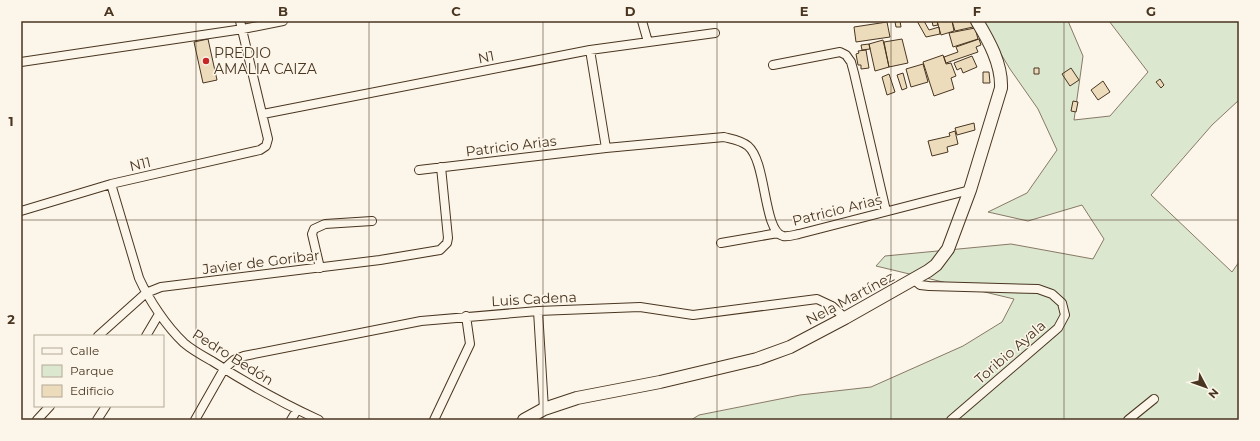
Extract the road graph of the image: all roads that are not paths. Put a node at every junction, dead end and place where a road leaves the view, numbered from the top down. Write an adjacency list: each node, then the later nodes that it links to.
1 (240, 21): 5 (street)
2 (283, 21): 5 (street)
3 (642, 21): 7 (street)
4 (976, 21): 16 (main road, Nela Martínez)
5 (243, 29): 9 (street); 11 (street)
6 (715, 33): 7 (street, N1)
7 (648, 42): 8 (street, N1)
8 (590, 50): 11 (street, N1); 12 (street)
9 (21, 62)
10 (772, 65): 18 (street)
11 (263, 114): 15 (street, N11)
12 (606, 148): 13 (street, Patricio Arias); 20 (street, Patricio Arias)
13 (441, 168): 14 (street, Patricio Arias); 22 (street, Javier de Goribar)
14 (419, 170)
15 (111, 184): 17 (street, N11); 24 (street, Pedro Bedón)
16 (970, 190): 18 (street, Patricio Arias); 23 (main road, Nela Martínez)
17 (21, 211)
18 (886, 211): 20 (street, Patricio Arias)
19 (372, 221): 22 (street)
20 (778, 233): 21 (street)
21 (721, 243)
22 (320, 268): 24 (street, Javier de Goribar)
23 (914, 280): 28 (main road, Nela Martínez); 44 (street, Toribio Ayala)
24 (146, 293): 26 (street, Pedro Bedón); 29 (street, Javier de Goribar)
25 (538, 311): 27 (street, Luis Cadena); 28 (street, Luis Cadena); 35 (street)
26 (159, 314): 30 (street); 31 (street, Pedro Bedón)
27 (466, 316): 31 (street, Luis Cadena); 42 (street)
28 (845, 318): 35 (main road, Nela Martínez)
29 (99, 335)
30 (147, 335)
31 (224, 369): 36 (street, Pedro Bedón); 39 (street)
32 (1154, 399): 45 (street)
33 (49, 407): 37 (street)
34 (105, 407): 38 (street)
35 (544, 409): 43 (main road, Nela Martínez)
36 (297, 410): 40 (street); 41 (street, Pedro Bedón)
37 (37, 420)
38 (98, 420)
39 (195, 420)
40 (291, 420)
41 (319, 420)
42 (434, 420)
43 (524, 420)
44 (951, 420)
45 (1128, 420)

